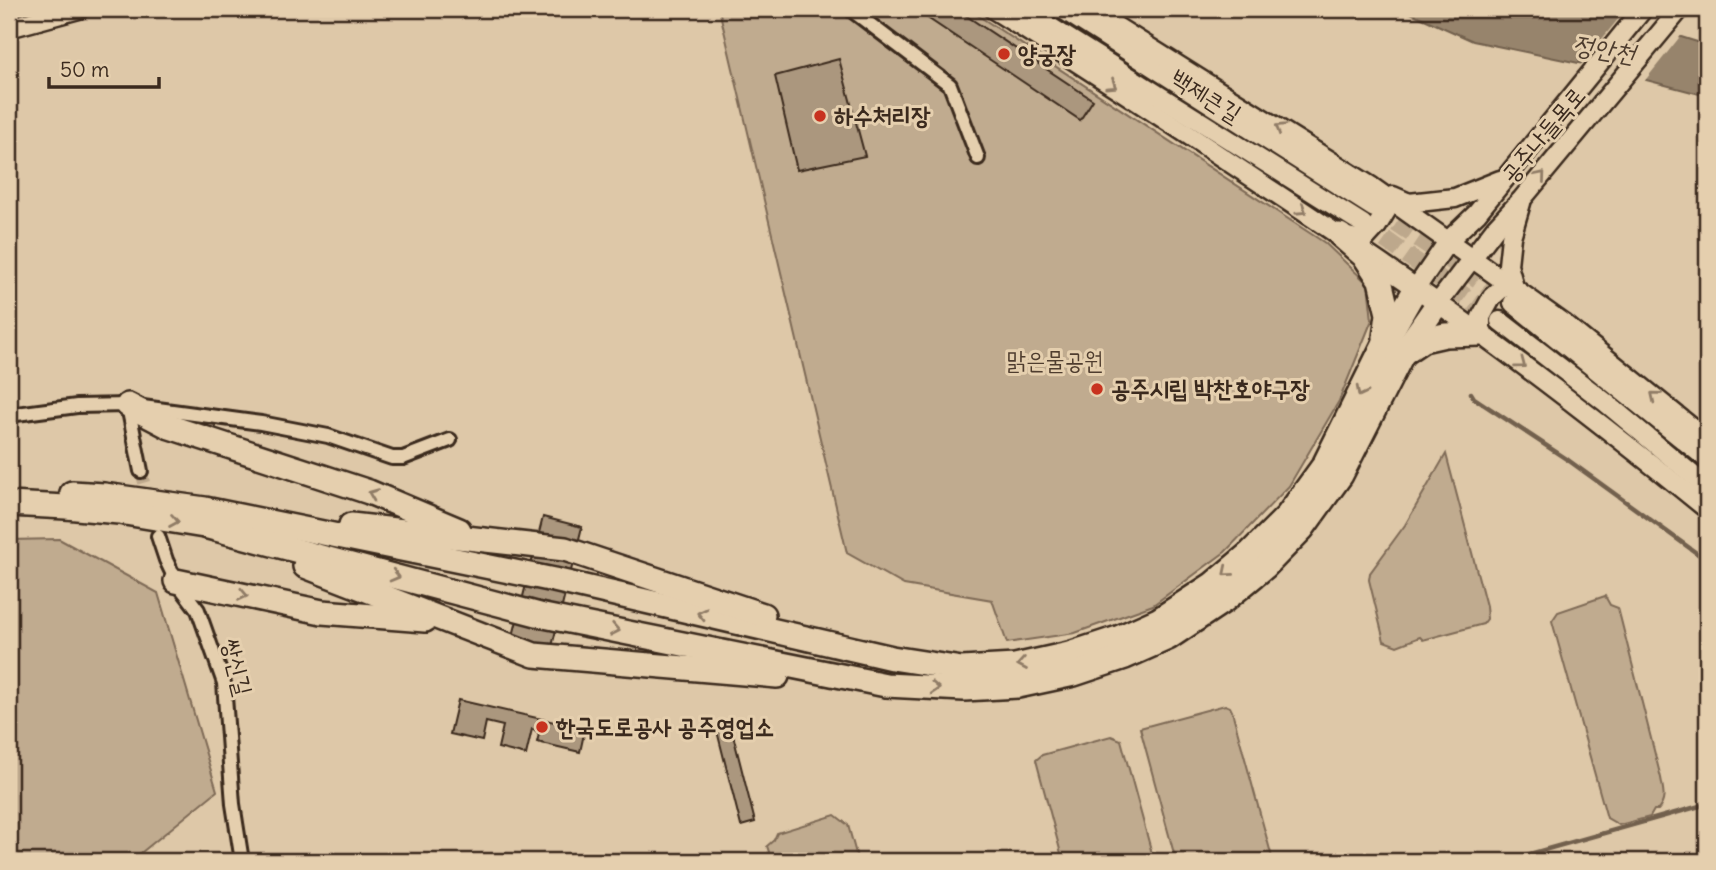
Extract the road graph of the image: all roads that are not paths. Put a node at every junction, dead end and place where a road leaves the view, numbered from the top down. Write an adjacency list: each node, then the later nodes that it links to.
1 (79, 9): 9 (main road)
2 (850, 9): 10 (street)
3 (993, 9): 16 (main road, one-way to 16)
4 (1022, 9): 14 (main road, 백제큰길)
5 (1062, 9): 13 (main road, 백제큰길)
6 (1088, 9): 12 (main road, one-way to 6)
7 (1643, 9): 11 (main road, 공주나들목로)
8 (1681, 9): 15 (main road, 공주나들목로, one-way to 8)
9 (9, 28)
10 (978, 158)
11 (1503, 179): 12 (main road); 17 (main road, 공주나들목로)
12 (1372, 187): 16 (main road); 17 (main road)
13 (1374, 208)
14 (1363, 224)
15 (1503, 232): 18 (main road, 공주나들목로); 20 (main road)
16 (1340, 235): 19 (main road); 24 (highway)
17 (1449, 240): 18 (main road); 19 (main road, 공주나들목로)
18 (1473, 257): 20 (main road); 21 (main road, 공주나들목로)
19 (1416, 289): 21 (main road); 24 (highway)
20 (1513, 295): 23 (main road); 28 (main road, one-way to 20); 29 (main road)
21 (1438, 303): 23 (main road); 24 (highway)
22 (1500, 321): 31 (main road)
23 (1481, 334): 24 (highway); 34 (main road, one-way to 34)
24 (1394, 349): 40 (highway, one-way to 40); 41 (highway, one-way to 24)
25 (128, 405): 26 (street); 27 (street); 30 (street); 37 (highway, one-way to 25)
26 (9, 415)
27 (450, 440)
28 (1707, 440)
29 (1707, 459)
30 (141, 471)
31 (1707, 487)
32 (9, 490): 35 (highway)
33 (9, 505): 35 (highway, one-way to 35)
34 (1707, 509)
35 (204, 517): 37 (highway); 39 (highway); 40 (highway, one-way to 35); 41 (highway, one-way to 41)
36 (158, 536): 38 (street, 쌍신길)
37 (481, 540): 40 (highway)
38 (176, 581): 39 (highway, one-way to 39); 42 (street, 쌍신길)
39 (448, 622): 41 (highway)
40 (892, 657)
41 (886, 685)
42 (242, 861)

